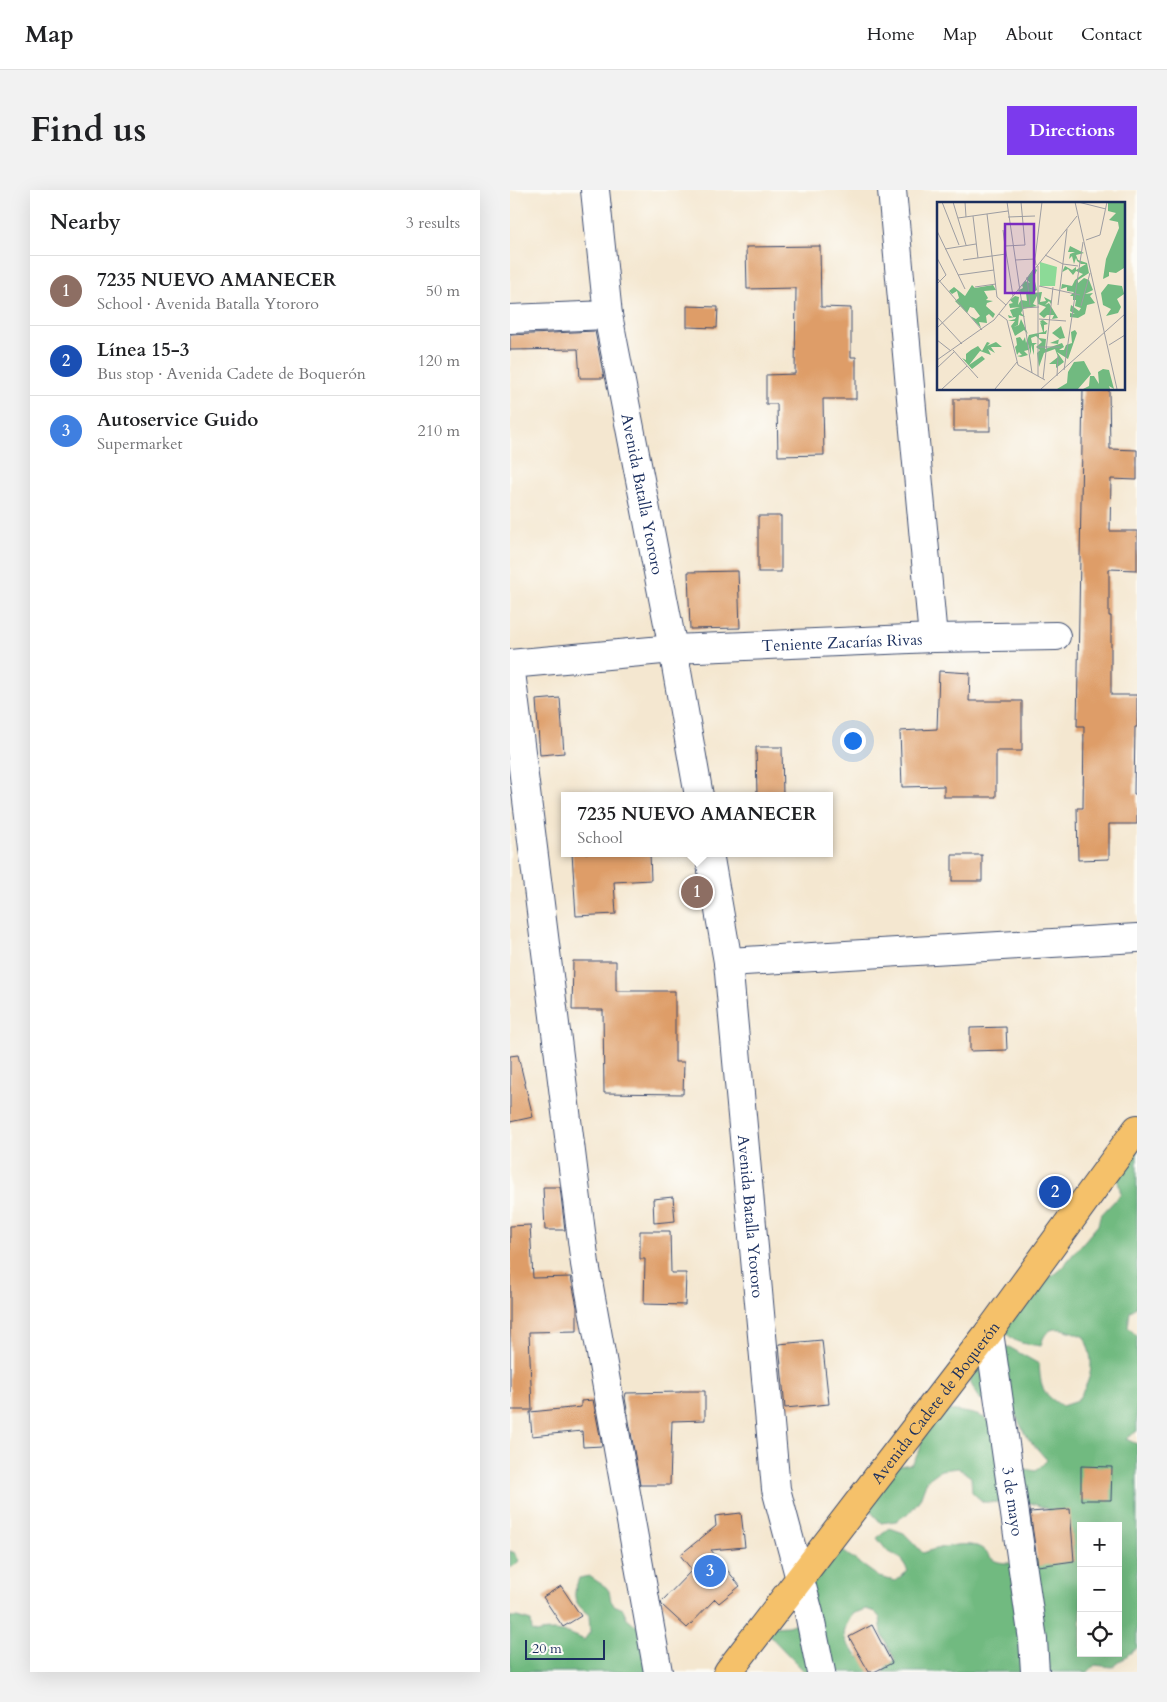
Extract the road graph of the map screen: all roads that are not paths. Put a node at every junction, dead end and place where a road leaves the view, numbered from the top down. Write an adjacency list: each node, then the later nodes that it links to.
1 (595, 190): 3 (street, Avenida Batalla Ytororo)
2 (892, 190): 6 (street, Teniente Zacarías Rivas)
3 (608, 315): 4 (street); 7 (street, Avenida Batalla Ytororo)
4 (510, 320)
5 (1056, 636): 6 (street)
6 (933, 638): 7 (street, Teniente Zacarías Rivas)
7 (673, 649): 8 (street, Teniente Zacarías Rivas); 9 (street, Avenida Batalla Ytororo)
8 (510, 663): 10 (street, Teniente Zacarías Rivas)
9 (698, 792)
10 (520, 841): 17 (street, Teniente Zacarías Rivas)
11 (710, 857): 13 (street, Avenida Batalla Ytororo)
12 (1137, 938): 13 (street)
13 (728, 962): 16 (street, Avenida Batalla Ytororo)
14 (1137, 1129): 15 (main road, Avenida Cadete de Boquerón)
15 (989, 1332): 16 (main road, Avenida Cadete de Boquerón); 20 (street, 3 de mayo)
16 (800, 1578): 18 (main road, Avenida Cadete de Boquerón); 19 (street, Avenida Batalla Ytororo)
17 (658, 1672)
18 (728, 1672)
19 (821, 1672)
20 (1035, 1672)

